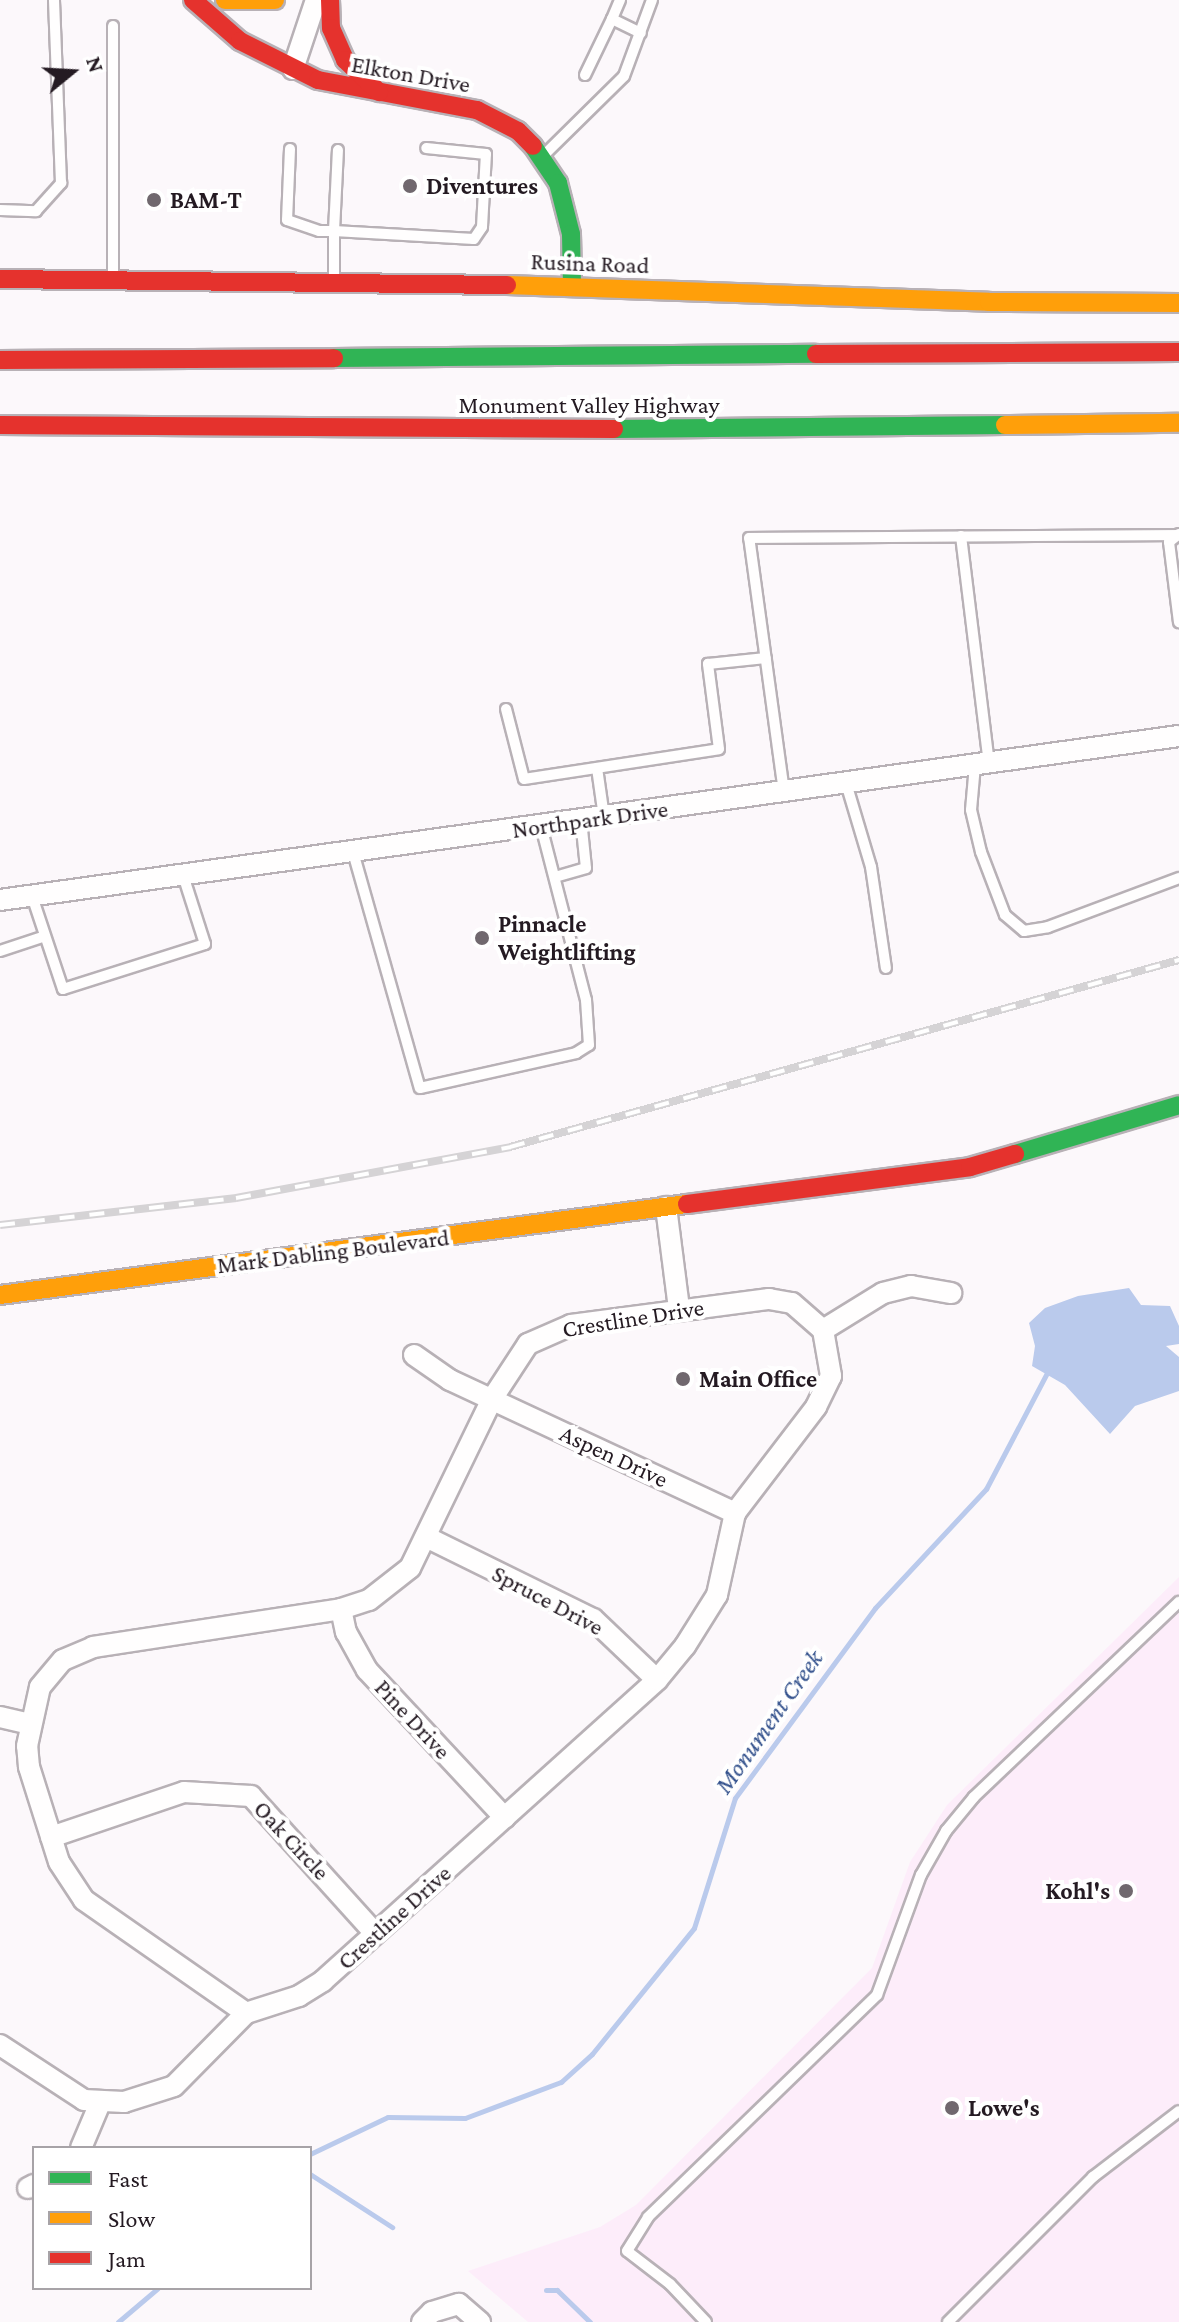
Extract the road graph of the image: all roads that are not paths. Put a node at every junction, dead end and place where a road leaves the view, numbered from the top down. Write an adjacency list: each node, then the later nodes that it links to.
1 (54, 0): 19 (lane)
2 (193, 0): 12 (main road, Elkton Drive)
3 (225, 0): 4 (main road)
4 (275, 0)
5 (316, 0): 12 (street)
6 (330, 0): 14 (main road)
7 (620, 0): 9 (lane)
8 (652, 0): 11 (lane)
9 (612, 19): 11 (lane); 13 (lane)
10 (113, 26): 22 (lane)
11 (641, 33): 18 (lane)
12 (293, 69): 14 (main road, Elkton Drive)
13 (585, 75)
14 (382, 95): 18 (main road, Elkton Drive)
15 (426, 148): 20 (lane)
16 (290, 149): 20 (lane)
17 (338, 150): 20 (lane)
18 (542, 156): 24 (main road, Elkton Drive)
19 (0, 210)
20 (334, 231): 23 (lane)
21 (0, 279): 22 (main road, Rusina Road)
22 (113, 279): 23 (main road, Rusina Road)
23 (334, 281): 24 (main road, Rusina Road)
24 (572, 286): 25 (main road, Rusina Road)
25 (1179, 303)
26 (0, 343): 28 (main road)
27 (1179, 352): 28 (main road, Monument Valley Highway)
28 (183, 359): 29 (main road, Monument Valley Highway)
29 (0, 360)
30 (1179, 423): 32 (main road, Monument Valley Highway)
31 (0, 425): 32 (main road, Monument Valley Highway)
32 (341, 430): 33 (main road)
33 (80, 446)
34 (1178, 534): 35 (lane); 36 (lane)
35 (961, 536): 37 (lane); 40 (lane)
36 (1179, 622)
37 (766, 658): 41 (lane); 43 (lane)
38 (506, 709): 41 (lane)
39 (1179, 736): 40 (street, Northpark Drive)
40 (982, 764): 42 (street, Northpark Drive); 50 (lane)
41 (597, 768): 44 (lane)
42 (846, 783): 43 (street, Northpark Drive); 55 (lane)
43 (784, 792): 44 (street, Northpark Drive)
44 (604, 817): 45 (street, Northpark Drive)
45 (581, 820): 46 (street, Northpark Drive); 49 (lane)
46 (541, 826): 47 (street, Northpark Drive); 49 (lane)
47 (353, 852): 48 (street, Northpark Drive); 49 (lane)
48 (183, 875): 51 (street, Northpark Drive); 53 (lane)
49 (555, 877)
50 (1179, 878)
51 (32, 896): 52 (street, Northpark Drive); 53 (lane)
52 (0, 900)
53 (45, 936): 54 (lane)
54 (0, 951)
55 (886, 968)
56 (1179, 1105): 57 (main road, Mark Dabling Boulevard)
57 (666, 1207): 59 (main road, Mark Dabling Boulevard); 60 (street)
58 (951, 1293): 61 (street)
59 (0, 1295)
60 (679, 1309): 61 (street, Crestline Drive); 63 (street, Crestline Drive)
61 (823, 1330): 64 (street, Crestline Drive)
62 (414, 1355): 63 (street, Aspen Drive)
63 (492, 1399): 64 (street, Aspen Drive); 65 (street, Crestline Drive)
64 (735, 1513): 68 (street, Crestline Drive)
65 (426, 1537): 67 (street, Crestline Drive); 68 (street, Spruce Drive)
66 (1179, 1602): 81 (lane)
67 (341, 1609): 70 (street, Crestline Drive); 71 (street, Pine Drive)
68 (657, 1680): 71 (street, Crestline Drive)
69 (0, 1717): 70 (street)
70 (31, 1724): 72 (street, Crestline Drive)
71 (505, 1818): 73 (street, Crestline Drive)
72 (51, 1837): 73 (street, Oak Circle); 74 (street, Crestline Drive)
73 (375, 1933): 74 (street, Crestline Drive)
74 (246, 2013): 76 (street)
75 (0, 2045): 76 (street)
76 (100, 2103): 78 (street)
77 (1179, 2111): 82 (lane)
78 (82, 2146)
79 (422, 2322): 80 (street)
80 (480, 2322)
81 (706, 2322)
82 (948, 2322)

